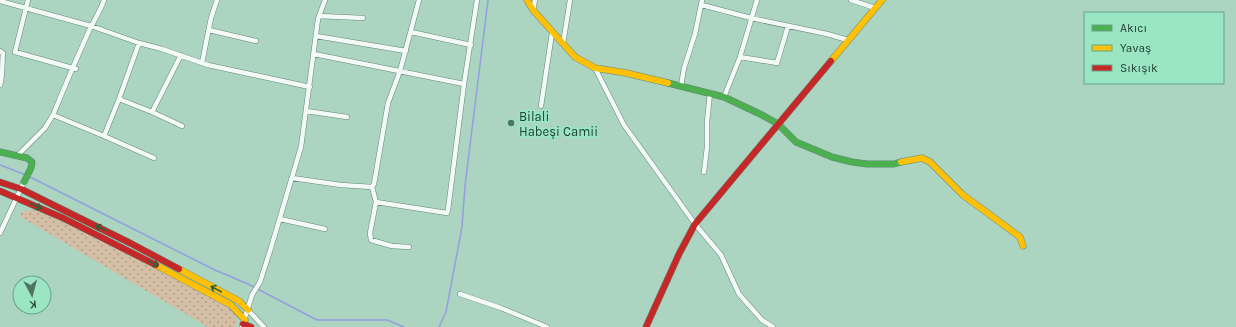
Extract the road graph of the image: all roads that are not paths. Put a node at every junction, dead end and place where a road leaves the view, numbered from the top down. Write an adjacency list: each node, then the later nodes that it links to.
1 (28, 0): 15 (street)
2 (104, 0): 21 (street)
3 (217, 0): 23 (street)
4 (324, 0): 18 (street)
5 (419, 0): 24 (street)
6 (477, 0): 31 (street)
7 (527, 0): 17 (street)
8 (535, 0): 17 (street)
9 (570, 0): 30 (street)
10 (757, 0): 20 (street)
11 (851, 0): 16 (street)
12 (882, 0): 16 (street)
13 (0, 1): 15 (street)
14 (702, 2): 20 (street); 43 (street)
15 (26, 7): 21 (street); 39 (street)
16 (875, 8): 27 (street)
17 (534, 10): 25 (street)
18 (319, 16): 19 (street); 26 (street)
19 (363, 18)
20 (751, 18): 22 (street); 36 (street)
21 (91, 26): 29 (street); 39 (street)
22 (788, 26): 27 (street); 36 (street)
23 (209, 30): 28 (street); 37 (street)
24 (411, 32): 31 (street); 33 (street)
25 (552, 33): 30 (street); 48 (street)
26 (316, 36): 33 (street); 34 (street)
27 (848, 40): 53 (street)
28 (256, 41)
29 (139, 43): 35 (street); 47 (street)
30 (563, 44): 38 (street)
31 (471, 45): 41 (street)
32 (0, 51): 42 (street)
33 (406, 51): 40 (street)
34 (314, 54): 40 (street); 44 (street)
35 (180, 55): 37 (street); 50 (street)
36 (740, 57): 46 (street)
37 (202, 63): 44 (street)
38 (595, 68): 43 (street); 69 (street)
39 (74, 69): 51 (street)
40 (400, 71): 41 (street); 63 (street)
41 (464, 84): 67 (street)
42 (0, 85)
43 (681, 86): 45 (street)
44 (310, 87): 49 (street)
45 (710, 93): 46 (street); 59 (street)
46 (724, 97): 53 (street)
47 (119, 99): 50 (street); 55 (street)
48 (541, 106)
49 (306, 111): 52 (street); 60 (street)
50 (152, 112): 54 (street)
51 (53, 115): 55 (street); 57 (street)
52 (346, 117)
53 (778, 124): 69 (street); 72 (street)
54 (182, 126)
55 (104, 136): 58 (street)
56 (0, 152): 57 (street)
57 (17, 156): 62 (street)
58 (154, 158)
59 (704, 172)
60 (292, 178): 63 (street); 68 (street)
61 (0, 182): 64 (street)
62 (24, 182): 64 (street)
63 (372, 187): 67 (street)
64 (21, 189): 66 (street); 75 (street, one-way to 64)
65 (0, 191): 66 (street)
66 (17, 198): 71 (street); 76 (street, one-way to 76)
67 (376, 202): 73 (street)
68 (280, 219): 70 (street); 75 (street)
69 (695, 224): 80 (street); 81 (street)
70 (325, 229)
71 (0, 233)
72 (1023, 246)
73 (409, 247)
74 (460, 294): 79 (street)
75 (248, 310): 76 (street); 78 (street)
76 (243, 324): 77 (street)
77 (251, 327)
78 (264, 327)
79 (548, 327)
80 (646, 327)
81 (773, 327)

